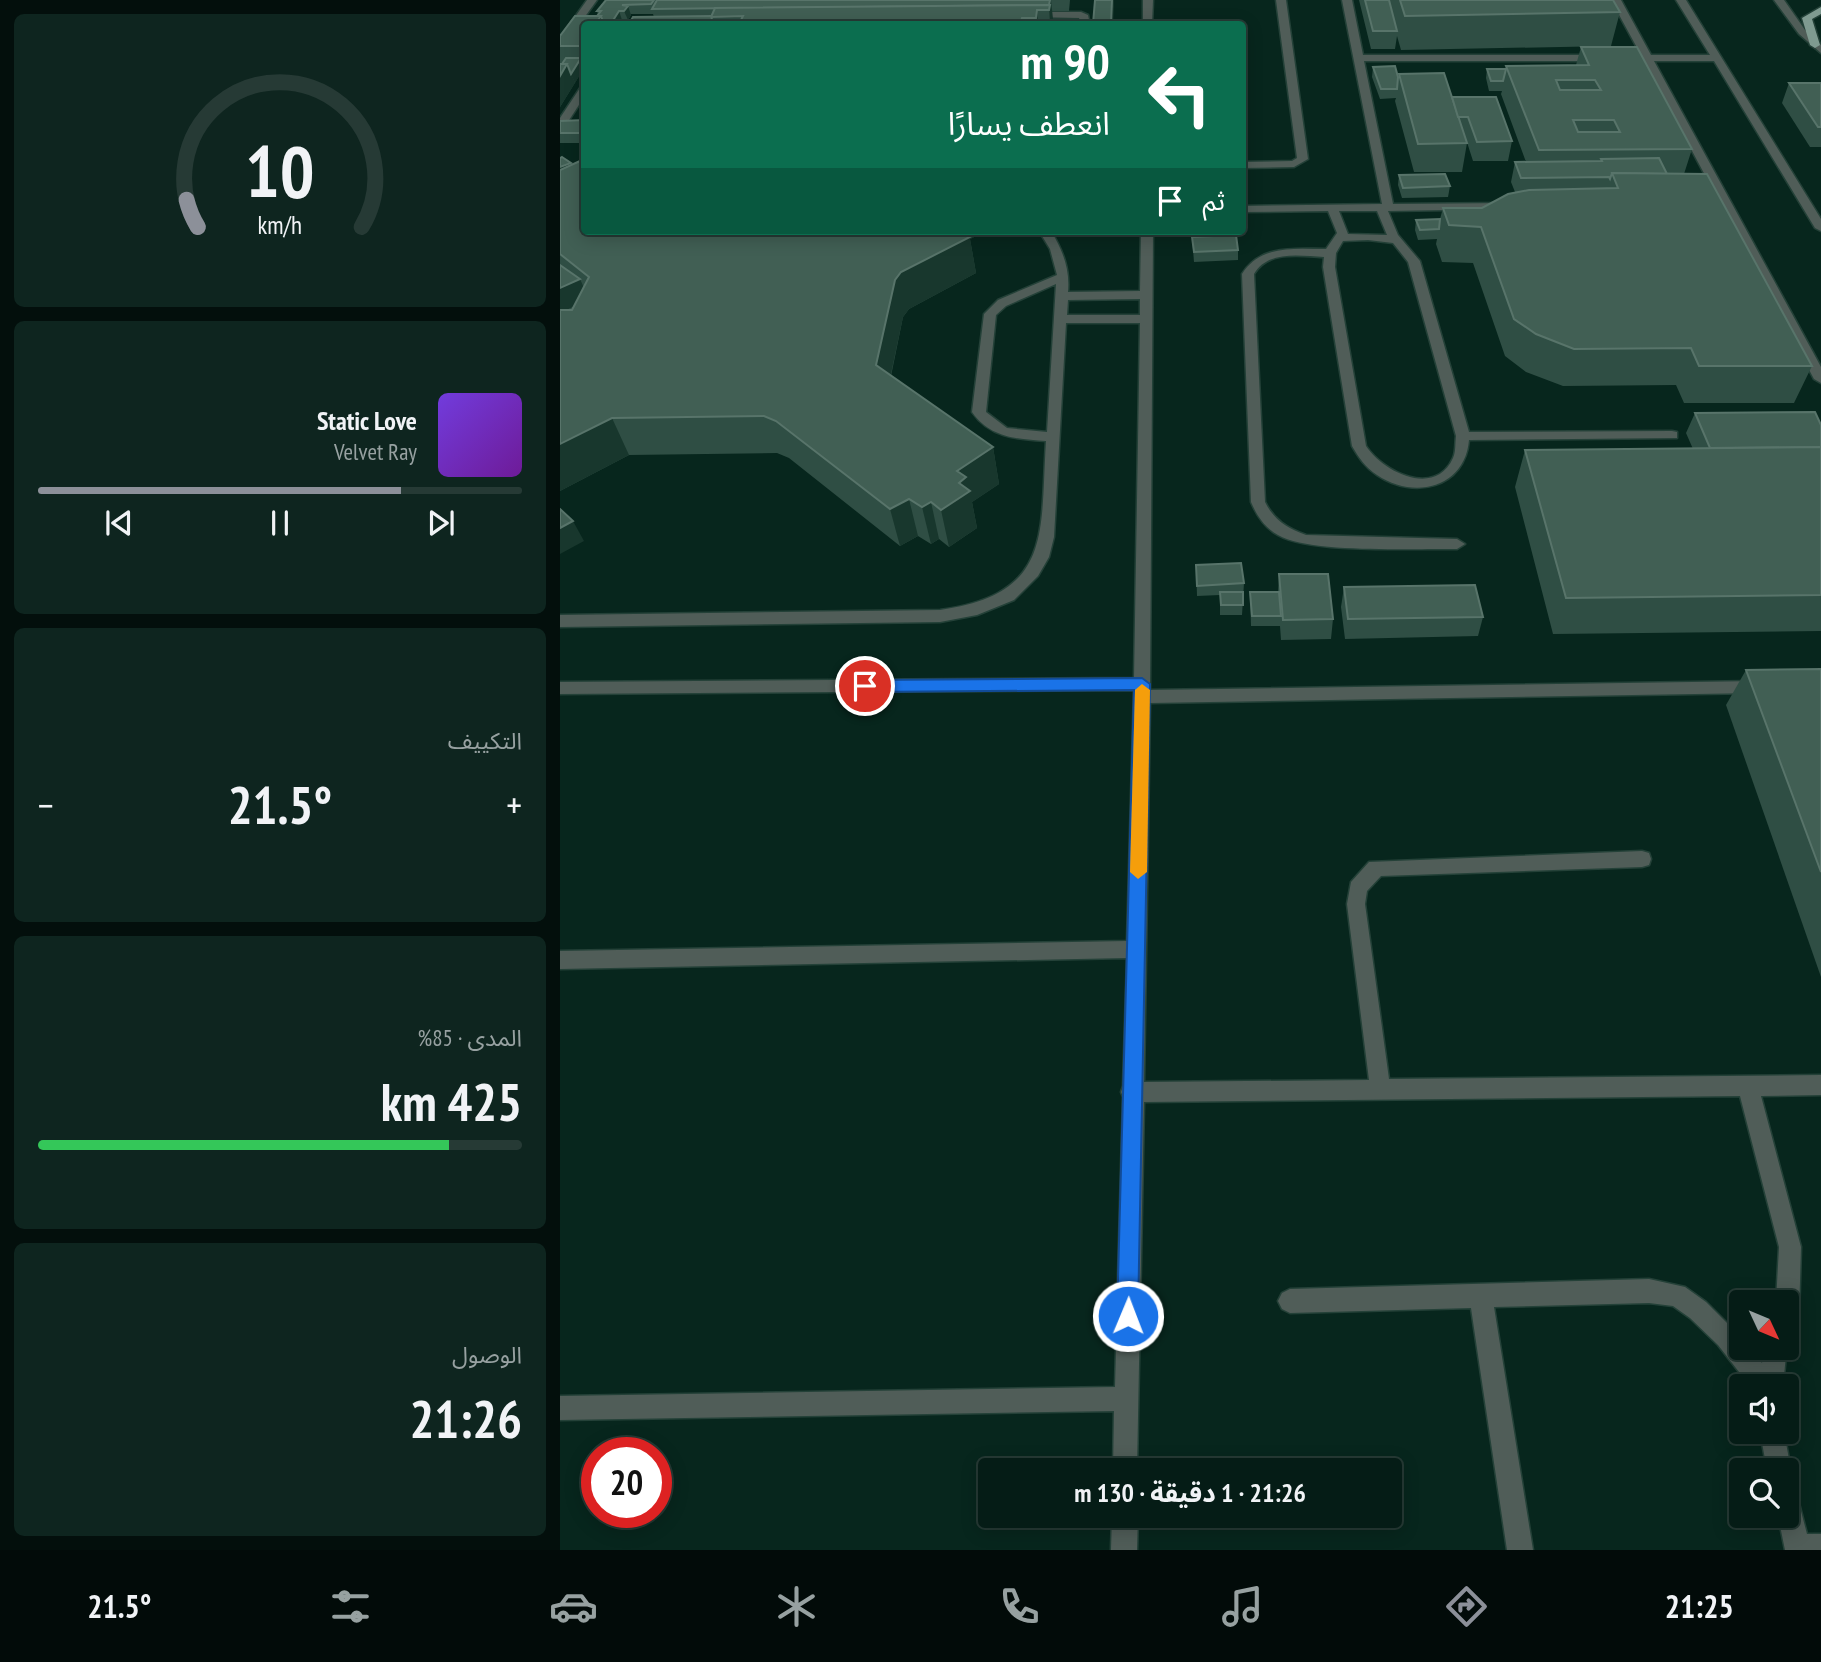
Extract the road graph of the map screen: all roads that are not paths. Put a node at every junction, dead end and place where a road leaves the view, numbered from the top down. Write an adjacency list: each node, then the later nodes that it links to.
1 (592, 0): 12 (street)
2 (1148, 0): 11 (street)
3 (1281, 0): 19 (street)
4 (1347, 0): 14 (street)
5 (1616, 0): 15 (street)
6 (1681, 0): 16 (street)
7 (1779, 0): 13 (street)
8 (1821, 10): 13 (main road)
9 (1022, 15): 10 (street)
10 (1085, 21)
11 (1147, 21)
12 (560, 45)
13 (1818, 47)
14 (1359, 58): 15 (street); 21 (street)
15 (1646, 58): 16 (street); 35 (street)
16 (1716, 58): 24 (street)
17 (581, 94): 18 (street)
18 (560, 126)
19 (1246, 164)
20 (1522, 206): 21 (street)
21 (1385, 207): 22 (street); 28 (street)
22 (1332, 208): 23 (street); 27 (street)
23 (1246, 209)
24 (1821, 228)
25 (1047, 235): 30 (street)
26 (1146, 235): 31 (street)
27 (1341, 238): 28 (street); 29 (street)
28 (1396, 240): 37 (street)
29 (1330, 253): 37 (street); 39 (street)
30 (1063, 277): 32 (street); 38 (street)
31 (1145, 295): 32 (street); 33 (street)
32 (1061, 296): 34 (street)
33 (1146, 318): 34 (street); 43 (street)
34 (1061, 319): 38 (street)
35 (1821, 379)
36 (1672, 435): 37 (street)
37 (1463, 436)
38 (1054, 437): 40 (street)
39 (1457, 544)
40 (560, 621)
41 (1779, 687): 43 (street)
42 (560, 688): 43 (street)
43 (1142, 690): 45 (street)
44 (1642, 859): 49 (street)
45 (1136, 949): 46 (street); 50 (street)
46 (560, 960)
47 (1748, 1085): 48 (street); 49 (street); 51 (street)
48 (1821, 1085)
49 (1380, 1088): 50 (street)
50 (1131, 1092): 55 (street)
51 (1788, 1290)
52 (1481, 1296): 53 (street); 54 (street); 62 (street)
53 (1290, 1301)
54 (1755, 1374)
55 (1126, 1399): 56 (street); 57 (street)
56 (560, 1408)
57 (1125, 1458)
58 (1125, 1528): 61 (street)
59 (1798, 1528): 60 (street)
60 (1806, 1548)
61 (1124, 1550)
62 (1520, 1550)

